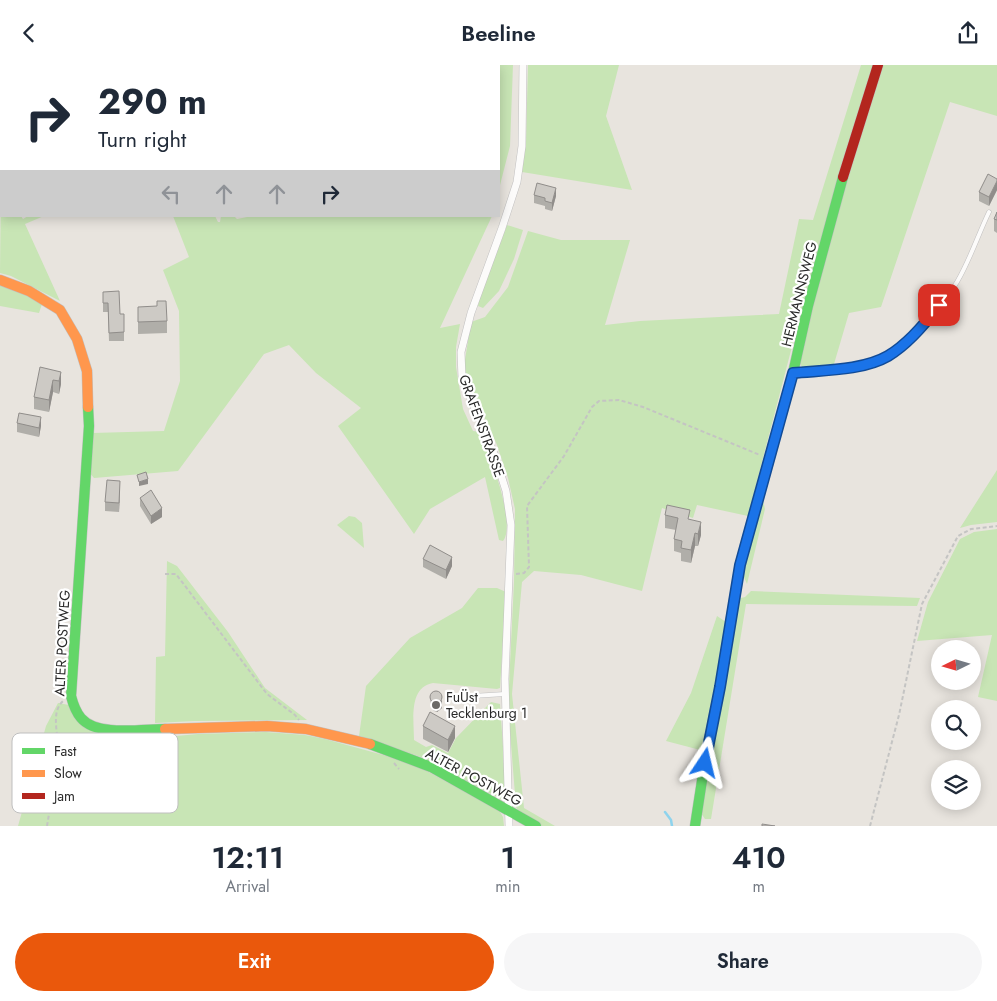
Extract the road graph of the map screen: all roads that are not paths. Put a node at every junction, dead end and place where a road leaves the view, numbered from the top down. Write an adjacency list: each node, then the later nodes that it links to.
1 (523, 65): 6 (street, GRAFENSTRASSE)
2 (878, 65): 5 (street, HERMANNSWEG)
3 (988, 212): 5 (lane)
4 (0, 280): 8 (street, ALTER POSTWEG)
5 (793, 373): 11 (street, HERMANNSWEG)
6 (505, 694): 7 (lane); 8 (street, GRAFENSTRASSE)
7 (456, 697)
8 (508, 811): 9 (street, GRAFENSTRASSE); 10 (street, ALTER POSTWEG)
9 (509, 826)
10 (536, 826)
11 (695, 826)

